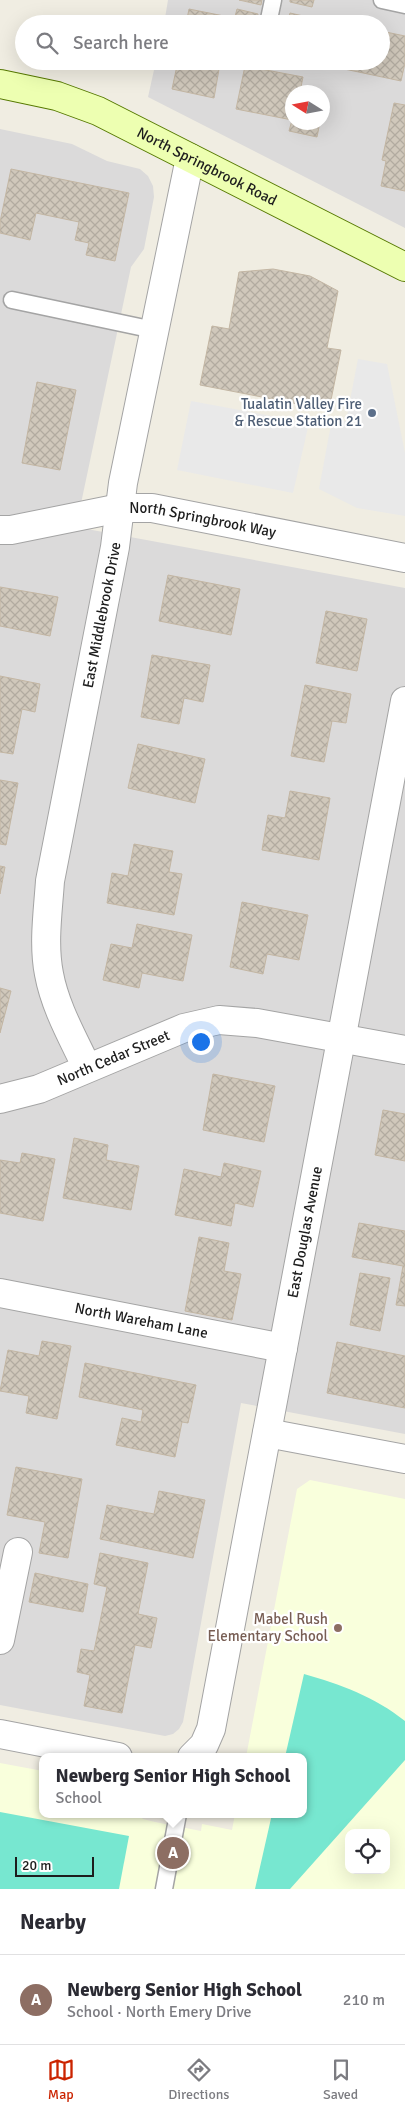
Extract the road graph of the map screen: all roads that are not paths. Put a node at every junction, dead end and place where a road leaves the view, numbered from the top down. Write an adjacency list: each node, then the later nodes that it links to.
1 (273, 0): 4 (lane)
2 (382, 0): 3 (lane)
3 (405, 5)
4 (270, 15)
5 (0, 84): 6 (main road, North Springbrook Road)
6 (190, 158): 7 (main road, North Springbrook Road); 9 (street, East Middlebrook Drive)
7 (405, 267)
8 (12, 300): 9 (lane)
9 (154, 330): 10 (street, East Middlebrook Drive)
10 (120, 508): 11 (street, North Springbrook Way); 12 (street, North Springbrook Way); 16 (street, East Middlebrook Drive)
11 (0, 530)
12 (405, 558)
13 (405, 701): 14 (street, East Douglas Avenue)
14 (342, 1039): 15 (street, North Cedar Street); 16 (street, North Cedar Street); 19 (street, East Douglas Avenue)
15 (405, 1050)
16 (87, 1068): 17 (street, North Cedar Street)
17 (0, 1099)
18 (0, 1293): 19 (street, North Wareham Lane)
19 (283, 1348): 20 (street, East Douglas Avenue)
20 (267, 1433): 21 (street); 26 (street, East Douglas Avenue)
21 (405, 1460)
22 (18, 1552): 23 (street)
23 (0, 1640)
24 (0, 1734): 25 (street)
25 (97, 1753)
26 (196, 1753)
27 (177, 1818): 28 (lane)
28 (164, 1889)

